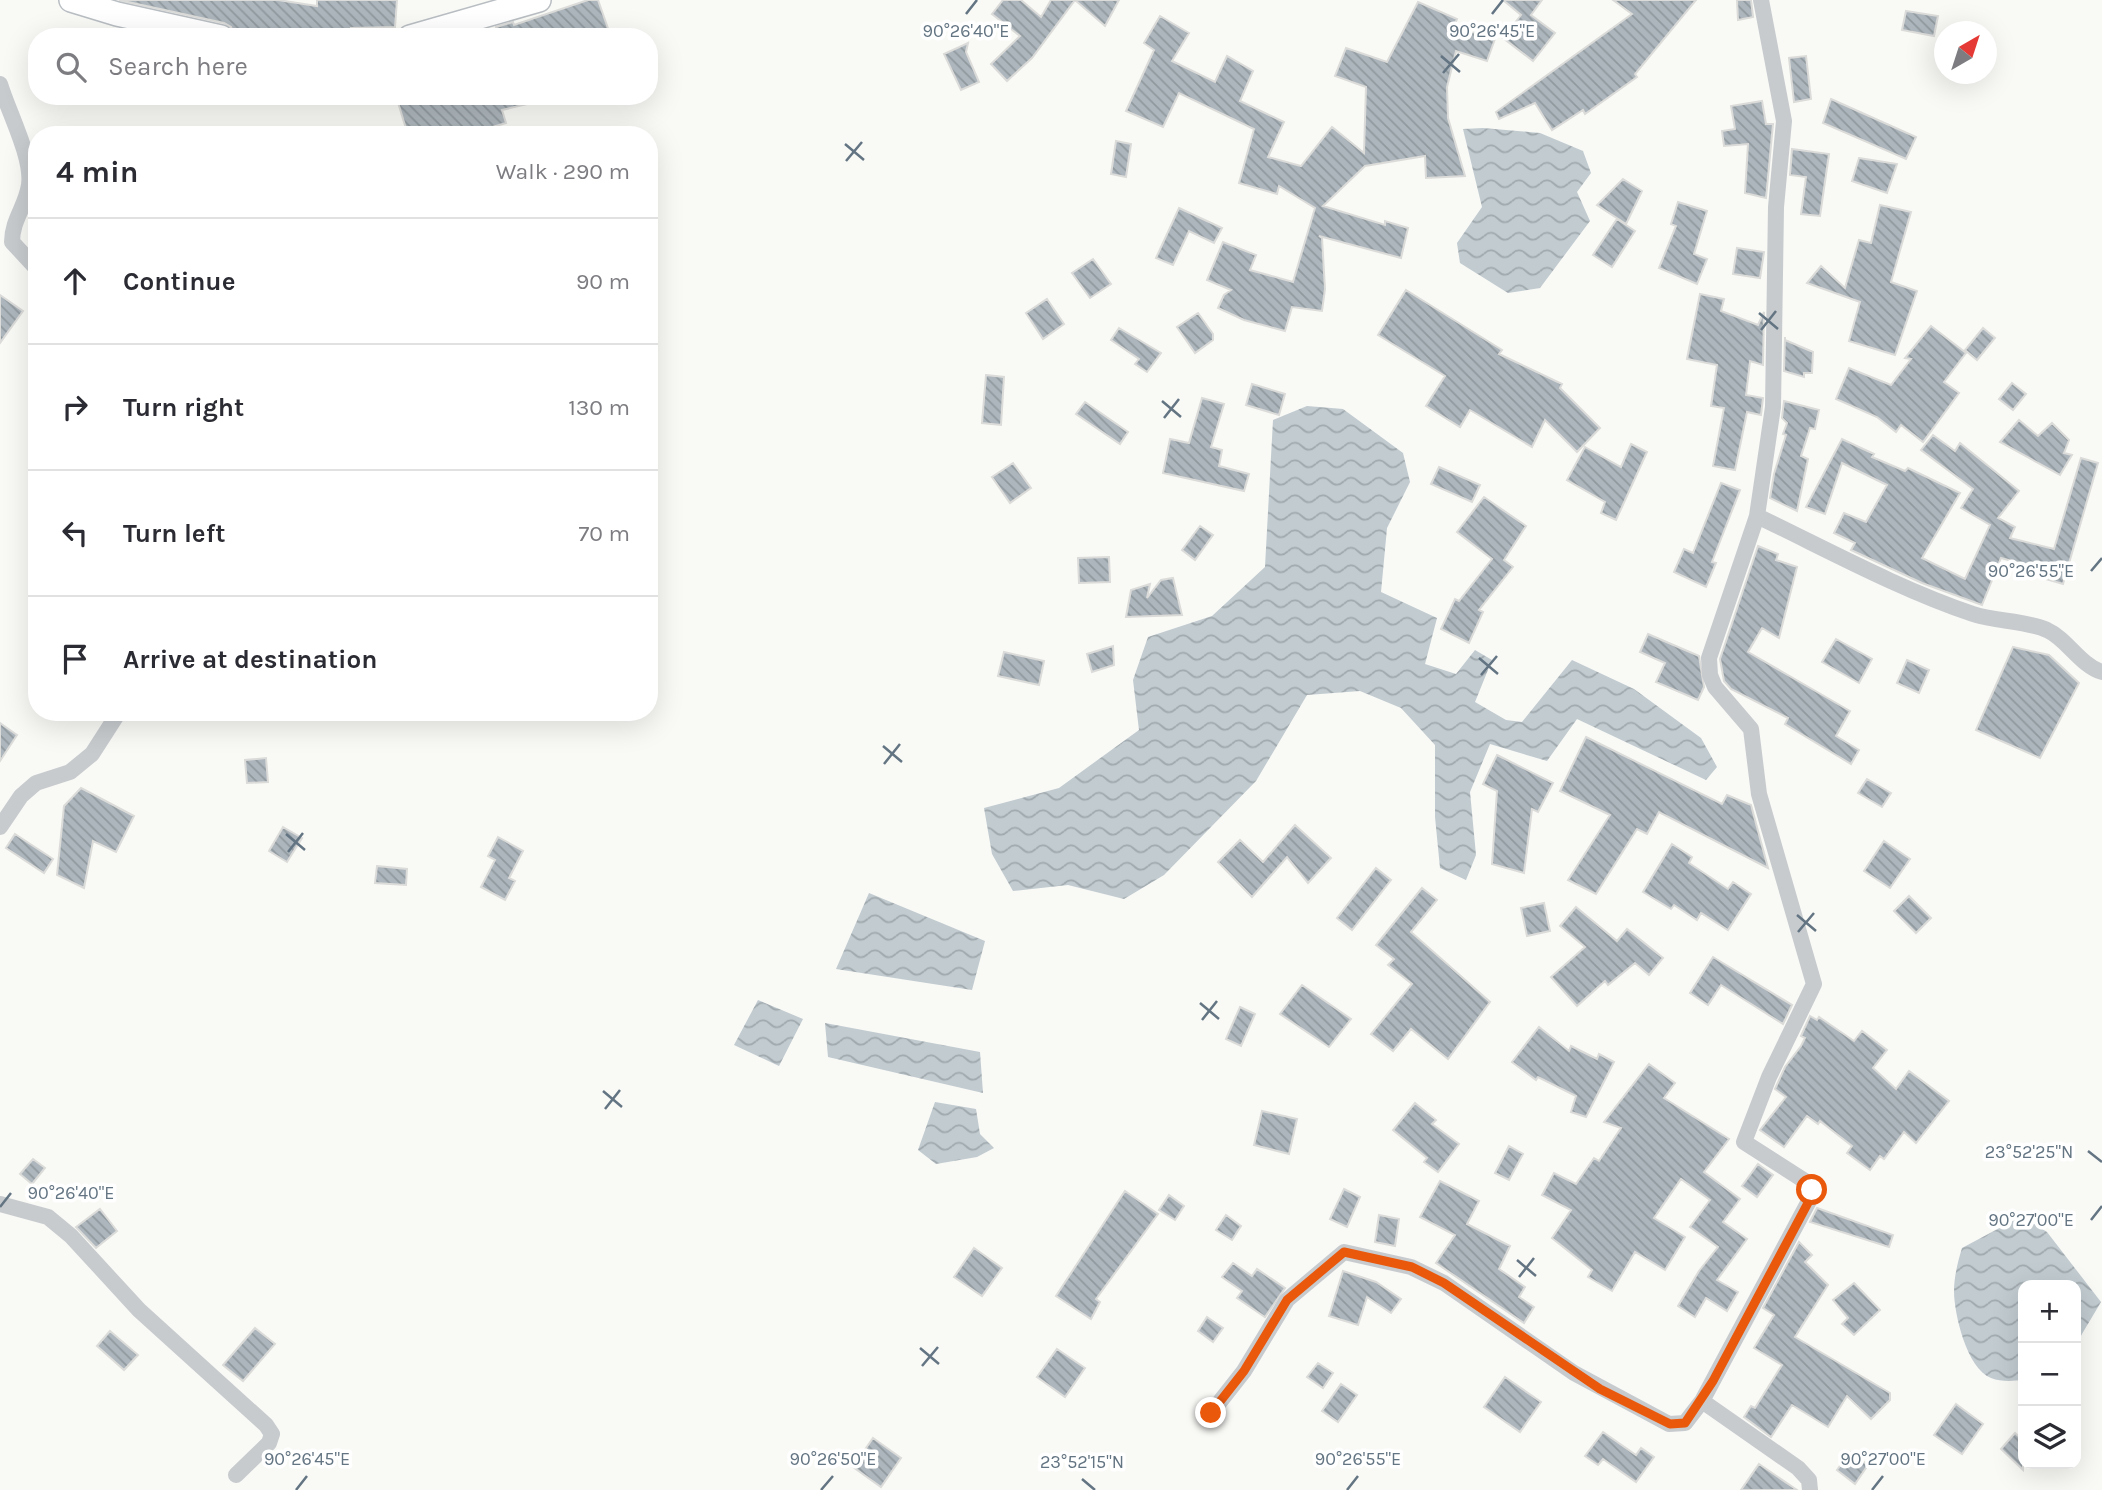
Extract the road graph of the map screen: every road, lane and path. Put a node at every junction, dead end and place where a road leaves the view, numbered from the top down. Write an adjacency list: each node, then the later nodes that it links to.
1 (71, 0): 4 (street)
2 (539, 0): 5 (street)
3 (1761, 0): 10 (street)
4 (180, 28)
5 (441, 28)
6 (0, 84): 7 (street)
7 (28, 167)
8 (28, 185): 9 (street)
9 (28, 260)
10 (1757, 516): 11 (street); 15 (street)
11 (2102, 672)
12 (113, 721): 13 (street)
13 (0, 827)
14 (0, 1204): 17 (street)
15 (1702, 1401): 16 (street); 18 (street)
16 (1211, 1413)
17 (236, 1475)
18 (1810, 1490)

